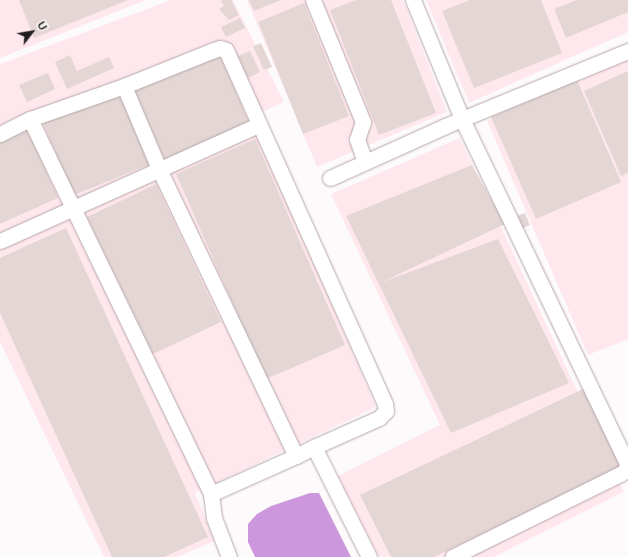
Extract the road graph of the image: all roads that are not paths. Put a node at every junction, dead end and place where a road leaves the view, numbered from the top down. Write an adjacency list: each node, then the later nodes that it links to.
1 (313, 0): 9 (lane)
2 (413, 0): 6 (lane)
3 (628, 51): 6 (lane)
4 (124, 86): 5 (lane); 7 (lane); 10 (lane)
5 (30, 119): 8 (lane); 12 (lane)
6 (462, 119): 9 (lane); 19 (lane)
7 (258, 125): 10 (lane); 14 (lane)
8 (0, 134)
9 (365, 162): 11 (lane)
10 (159, 169): 12 (lane); 15 (lane)
11 (330, 178)
12 (73, 208): 13 (lane); 16 (lane)
13 (0, 241)
14 (314, 447): 15 (lane); 18 (lane)
15 (296, 456): 16 (lane)
16 (211, 494): 17 (lane)
17 (229, 557)
18 (369, 557)
19 (452, 557)

